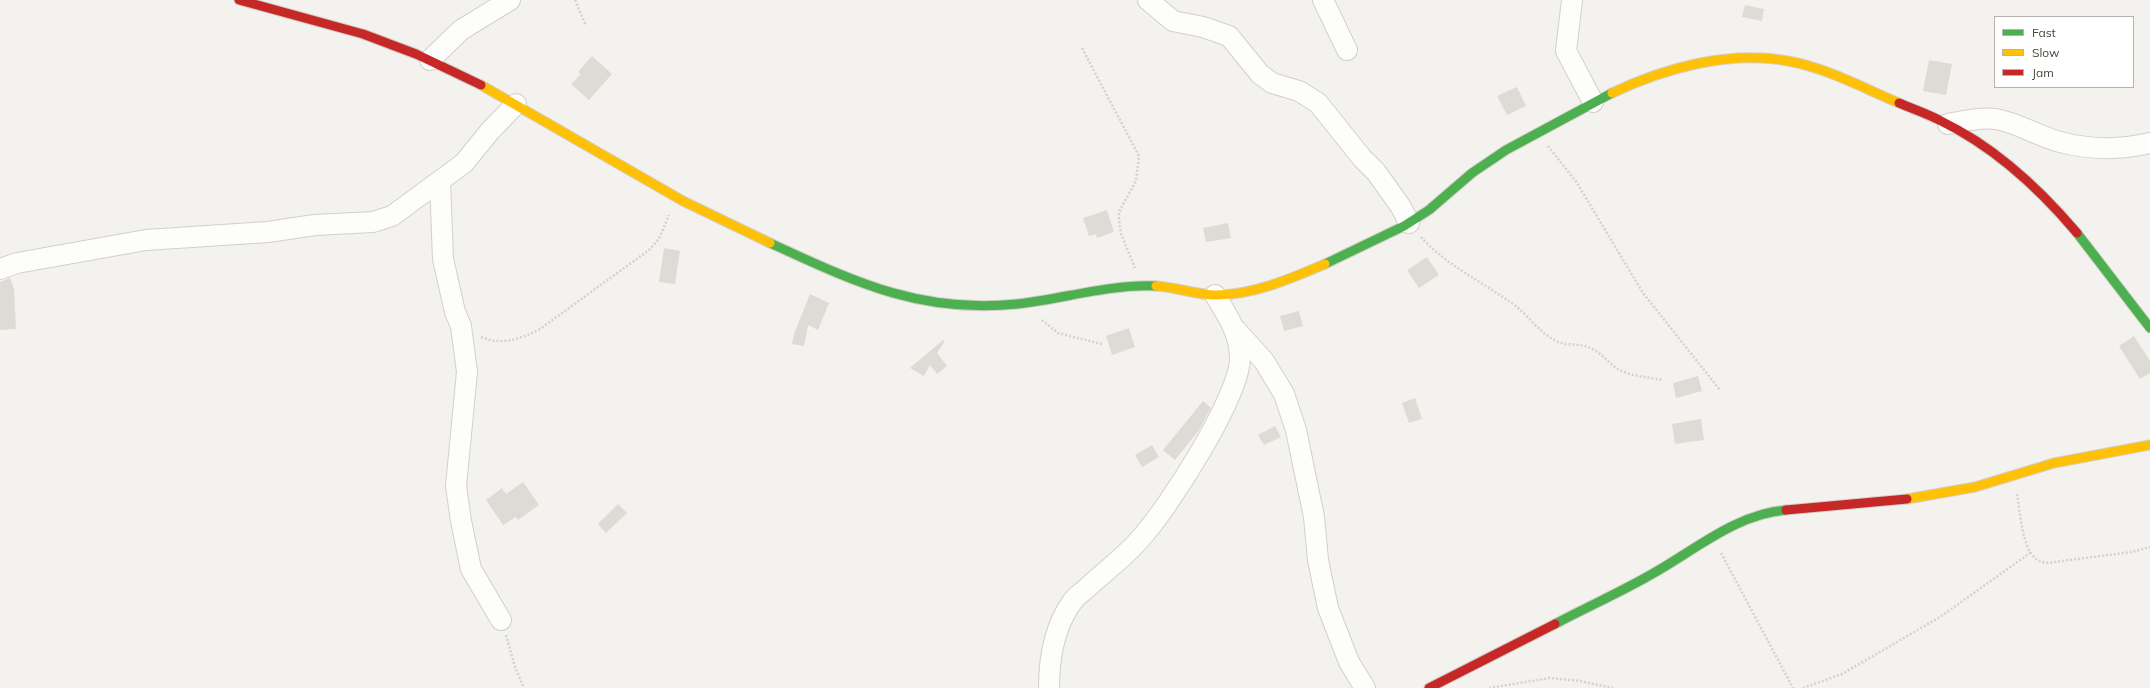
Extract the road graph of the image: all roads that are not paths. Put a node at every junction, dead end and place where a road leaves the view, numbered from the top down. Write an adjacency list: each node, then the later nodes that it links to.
1 (239, 0): 7 (street)
2 (510, 0): 7 (street)
3 (1148, 0): 13 (street)
4 (1323, 0): 6 (street)
5 (1572, 0): 8 (street)
6 (1347, 50)
7 (430, 60): 9 (street)
8 (1593, 102): 10 (street); 13 (street)
9 (516, 104): 12 (street); 15 (street)
10 (1948, 124): 11 (street); 16 (street)
11 (2150, 143)
12 (440, 182): 14 (street); 19 (street)
13 (1409, 223): 15 (street)
14 (0, 269)
15 (1215, 295): 17 (street)
16 (2150, 328)
17 (1236, 330): 20 (street); 21 (street)
18 (2150, 445): 22 (street)
19 (501, 620)
20 (1049, 688)
21 (1365, 688)
22 (1429, 688)

